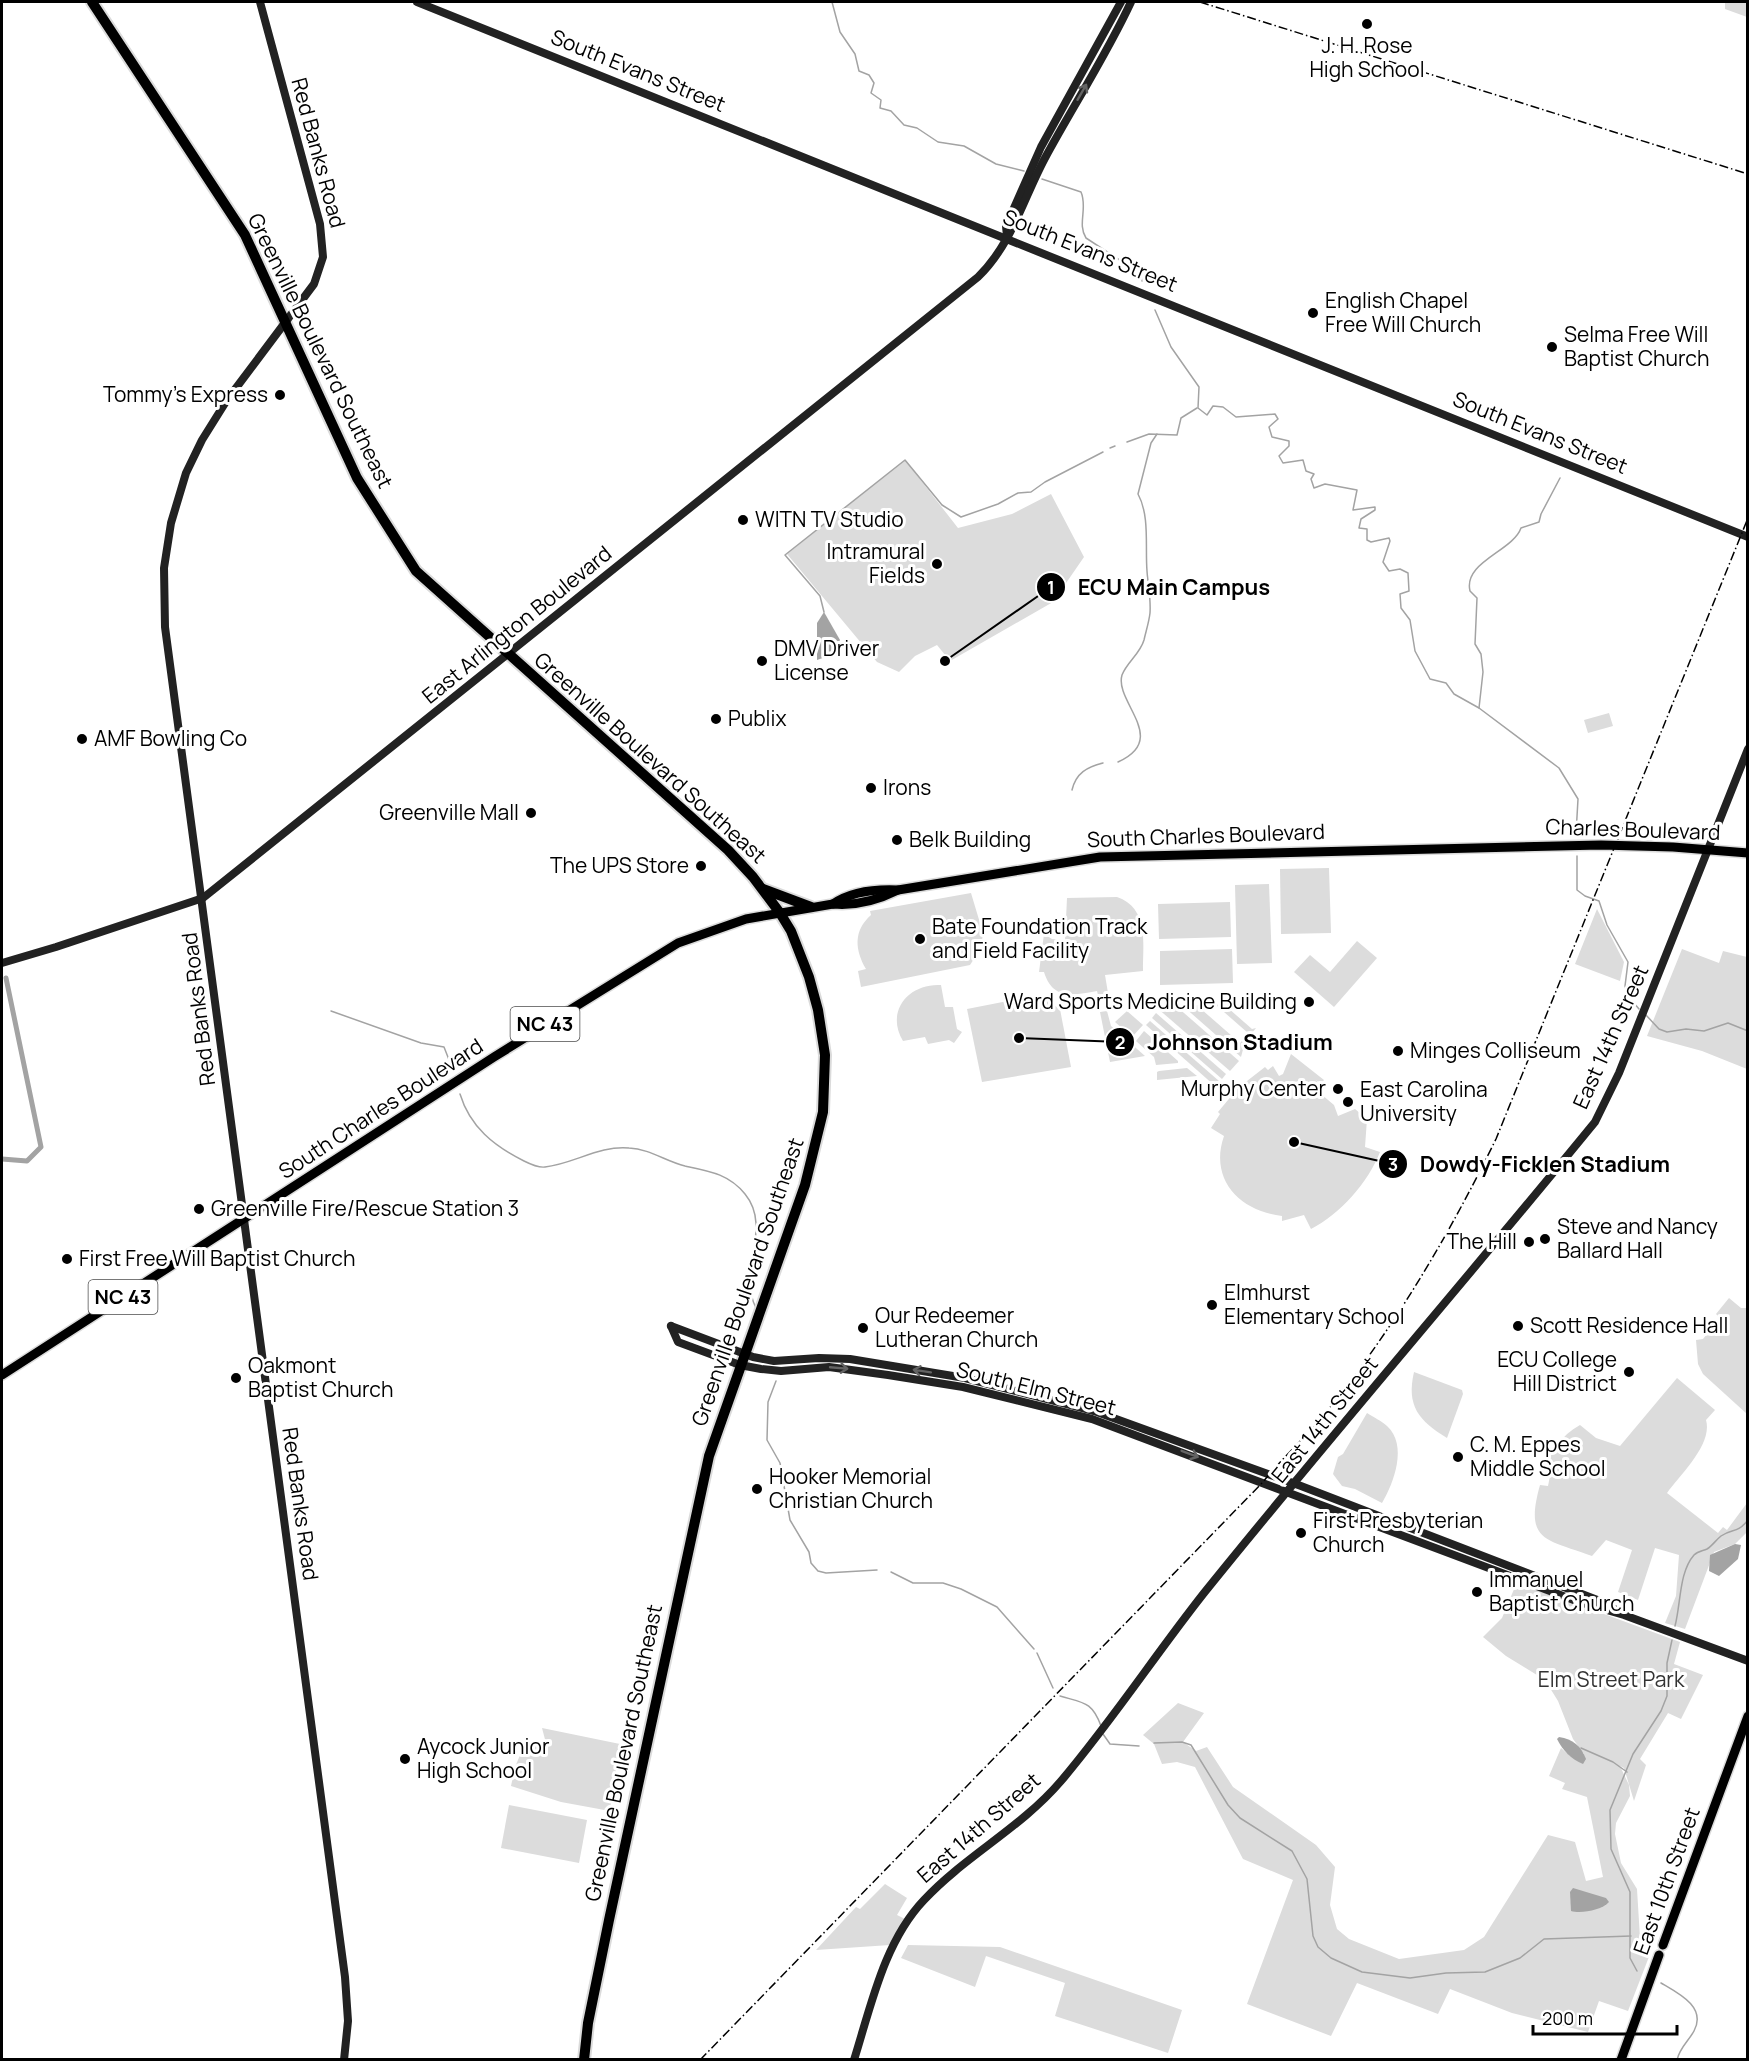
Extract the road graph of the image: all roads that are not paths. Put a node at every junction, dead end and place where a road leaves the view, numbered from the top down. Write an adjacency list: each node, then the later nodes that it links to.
1 (92, 2): 8 (highway, Greenville Boulevard Southeast)
2 (260, 2): 8 (street, Red Banks Road)
3 (417, 2): 7 (street, South Evans Street)
4 (1121, 2): 6 (street)
5 (1131, 2): 6 (street)
6 (1114, 26): 7 (street, East Arlington Boulevard)
7 (1007, 237): 9 (street, South Evans Street); 10 (street, East Arlington Boulevard)
8 (286, 322): 10 (highway, Greenville Boulevard Southeast); 16 (street, Red Banks Road)
9 (1748, 537)
10 (508, 655): 15 (highway, Greenville Boulevard Southeast); 16 (street, East Arlington Boulevard)
11 (1748, 749): 13 (street, East 14th Street)
12 (1517, 846): 13 (main road, Charles Boulevard); 17 (main road, South Charles Boulevard)
13 (1709, 849): 14 (main road, Charles Boulevard); 23 (street, East 14th Street)
14 (1748, 853)
15 (762, 889): 17 (highway); 18 (highway, Greenville Boulevard Southeast)
16 (204, 897): 19 (street, East Arlington Boulevard); 20 (street, Red Banks Road)
17 (811, 908): 18 (main road, South Charles Boulevard)
18 (780, 913): 20 (main road, South Charles Boulevard / NC 43); 21 (highway, Greenville Boulevard Southeast)
19 (2, 963)
20 (244, 1219): 22 (main road, South Charles Boulevard / NC 43); 28 (street, Red Banks Road)
21 (742, 1360): 21 (street, South Elm Street); 23 (street, South Elm Street, one-way to 21); 24 (street, South Elm Street, one-way to 24); 29 (highway, Greenville Boulevard Southeast)
22 (2, 1375)
23 (1295, 1484): 24 (street, East 14th Street); 25 (street, South Elm Street)
24 (1289, 1492): 25 (street, South Elm Street); 30 (street, East 14th Street)
25 (1348, 1510): 26 (street, South Elm Street)
26 (1748, 1661)
27 (1748, 1716): 31 (main road, East 10th Street)
28 (344, 2060)
29 (584, 2060)
30 (854, 2060)
31 (1621, 2060)

